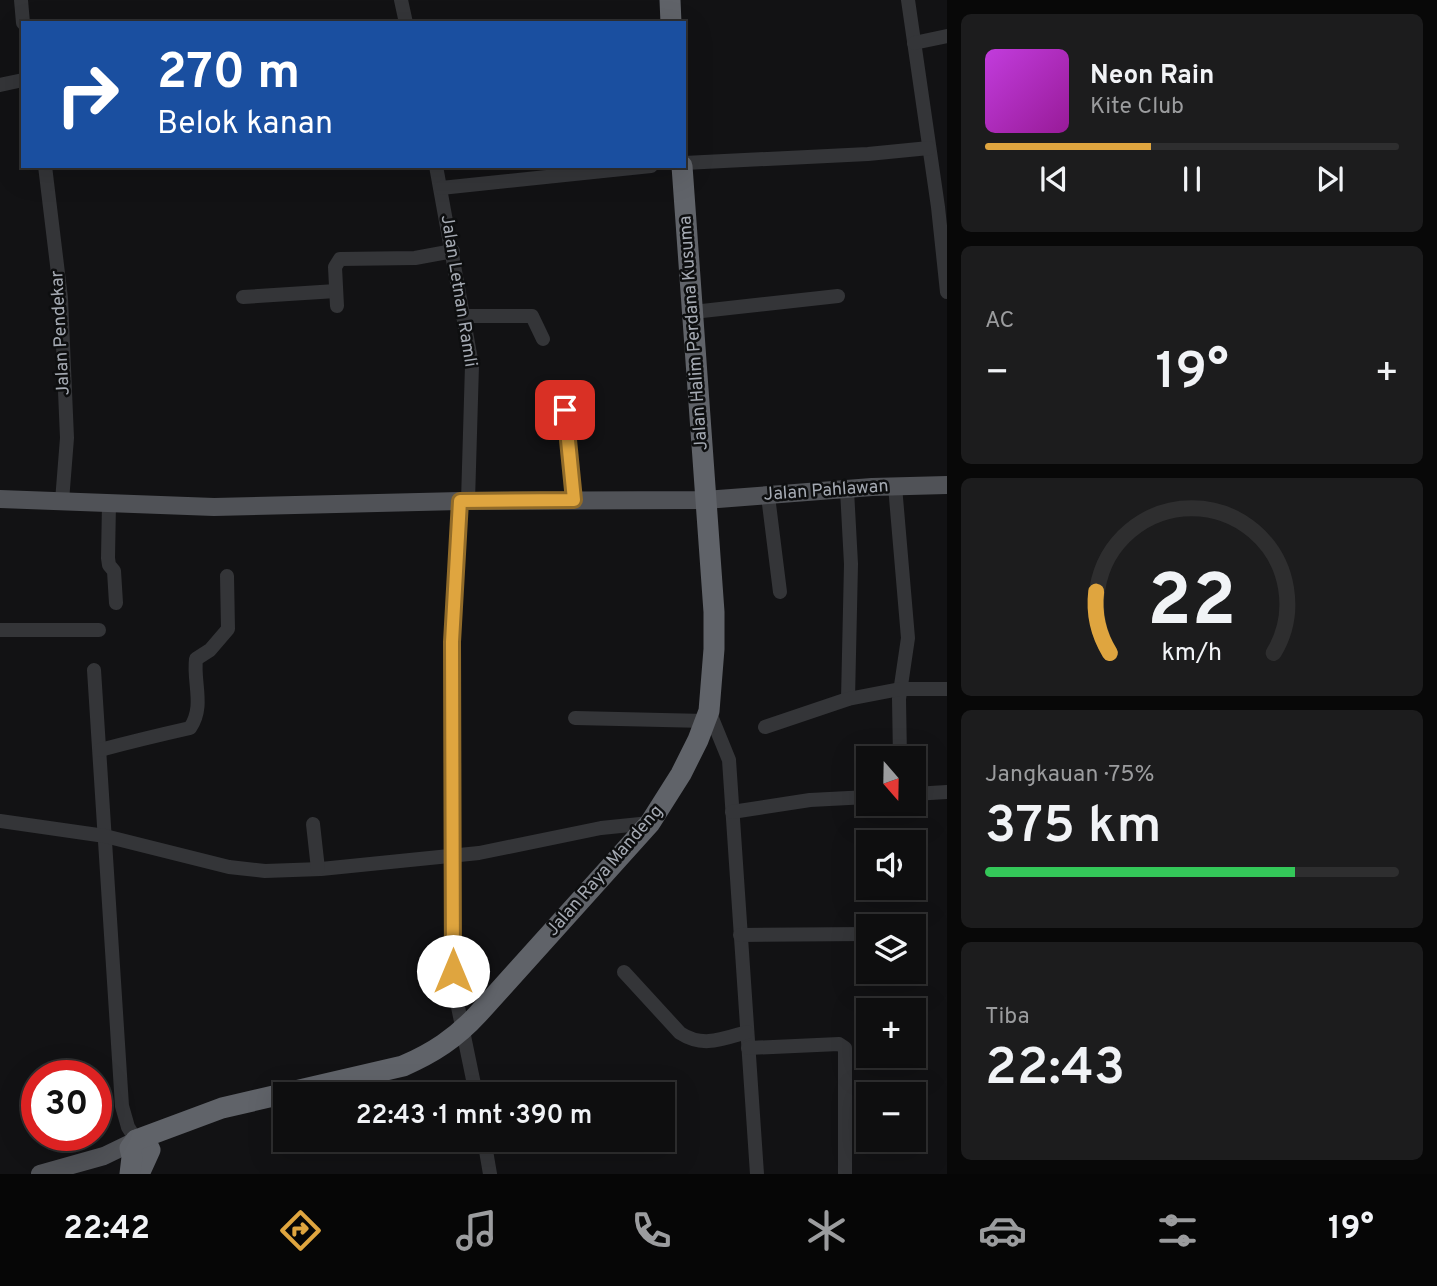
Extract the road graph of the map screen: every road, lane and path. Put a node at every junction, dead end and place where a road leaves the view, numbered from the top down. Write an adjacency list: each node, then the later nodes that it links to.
1 (21, 0): 5 (street)
2 (401, 0): 6 (street)
3 (670, 0): 7 (highway)
4 (908, 0): 9 (street)
5 (23, 21)
6 (406, 21)
7 (671, 21)
8 (947, 36): 9 (street)
9 (914, 43): 12 (street)
10 (21, 80): 11 (street)
11 (0, 85)
12 (929, 148): 13 (street); 19 (street)
13 (686, 165)
14 (45, 168): 35 (street, Jalan Pendekar)
15 (436, 168): 18 (street, Jalan Letnan Ramli)
16 (631, 168): 18 (street)
17 (683, 168): 24 (highway, Jalan Halim Perdana Kusuma)
18 (441, 187): 20 (street, Jalan Letnan Ramli)
19 (942, 207): 21 (street)
20 (453, 251): 23 (street); 25 (street, Jalan Letnan Ramli)
21 (947, 292)
22 (838, 296): 24 (street)
23 (243, 297)
24 (693, 312): 33 (highway, Jalan Halim Perdana Kusuma)
25 (465, 316): 26 (street); 36 (street, Jalan Letnan Ramli)
26 (543, 339)
27 (565, 410): 34 (street)
28 (947, 485): 29 (main road, Jalan Pahlawan)
29 (895, 486): 30 (main road, Jalan Pahlawan); 44 (street)
30 (847, 490): 31 (main road, Jalan Pahlawan); 46 (street)
31 (768, 496): 33 (main road, Jalan Pahlawan); 39 (street)
32 (0, 499): 35 (main road, Jalan Pahlawan)
33 (705, 499): 34 (main road, Jalan Pahlawan); 47 (highway, Jalan Raya Mandeng)
34 (574, 500): 36 (main road, Jalan Pahlawan)
35 (62, 501): 37 (main road, Jalan Pahlawan)
36 (464, 501): 37 (main road, Jalan Pahlawan); 60 (street, Jalan Letnan Ramli)
37 (109, 503): 40 (street)
38 (228, 576): 51 (street)
39 (780, 592)
40 (116, 603)
41 (0, 630): 42 (street)
42 (99, 630)
43 (94, 670): 51 (street)
44 (900, 689): 45 (street); 46 (street); 50 (street)
45 (947, 690)
46 (848, 699): 49 (street)
47 (707, 716): 48 (street); 55 (street); 57 (highway, Jalan Raya Mandeng)
48 (575, 718)
49 (765, 727)
50 (900, 746)
51 (100, 750): 59 (street)
52 (947, 792): 53 (street)
53 (926, 793)
54 (856, 798): 55 (street)
55 (732, 811): 63 (street)
56 (0, 821): 59 (street)
57 (650, 823): 60 (street); 65 (highway, Jalan Raya Mandeng)
58 (313, 824): 61 (street)
59 (106, 835): 61 (street); 70 (street)
60 (452, 855): 61 (street); 65 (street, Jalan Letnan Ramli)
61 (318, 869)
62 (856, 934): 63 (street)
63 (740, 935): 66 (street)
64 (624, 972): 66 (street)
65 (464, 1029): 68 (street, Jalan Letnan Ramli); 70 (highway, Jalan Raya Mandeng)
66 (747, 1032): 67 (street)
67 (748, 1048): 73 (street); 74 (street)
68 (474, 1082)
69 (487, 1152): 72 (street)
70 (137, 1157): 71 (main road)
71 (40, 1174)
72 (491, 1174)
73 (757, 1174)
74 (845, 1174)

